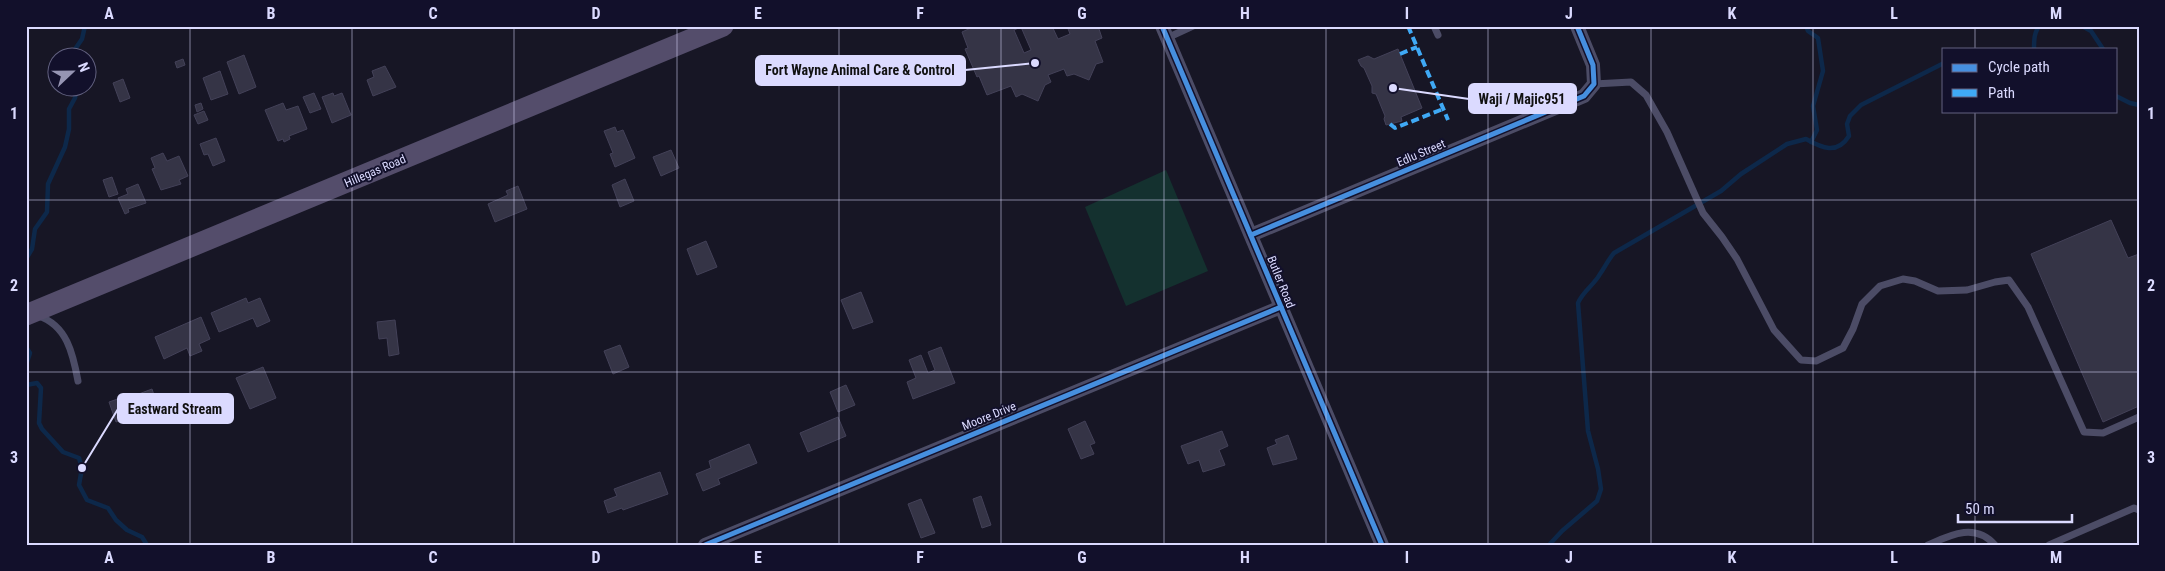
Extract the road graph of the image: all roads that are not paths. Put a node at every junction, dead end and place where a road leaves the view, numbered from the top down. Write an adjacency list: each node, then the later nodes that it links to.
1 (723, 26): 10 (main road, Hillegas Road)
2 (1193, 26): 5 (lane)
3 (1434, 26): 6 (lane)
4 (1577, 26): 7 (street)
5 (1165, 32): 8 (street, Butler Road)
6 (1438, 35)
7 (1594, 84): 8 (street, Edlu Street); 12 (lane)
8 (1251, 235): 9 (street, Butler Road)
9 (1281, 307): 14 (street, Moore Drive); 15 (street, Butler Road)
10 (28, 314): 11 (lane)
11 (78, 381)
12 (2139, 417)
13 (2139, 510): 18 (lane)
14 (705, 545)
15 (1382, 545)
16 (1928, 545): 17 (lane)
17 (1995, 545)
18 (2049, 545)

